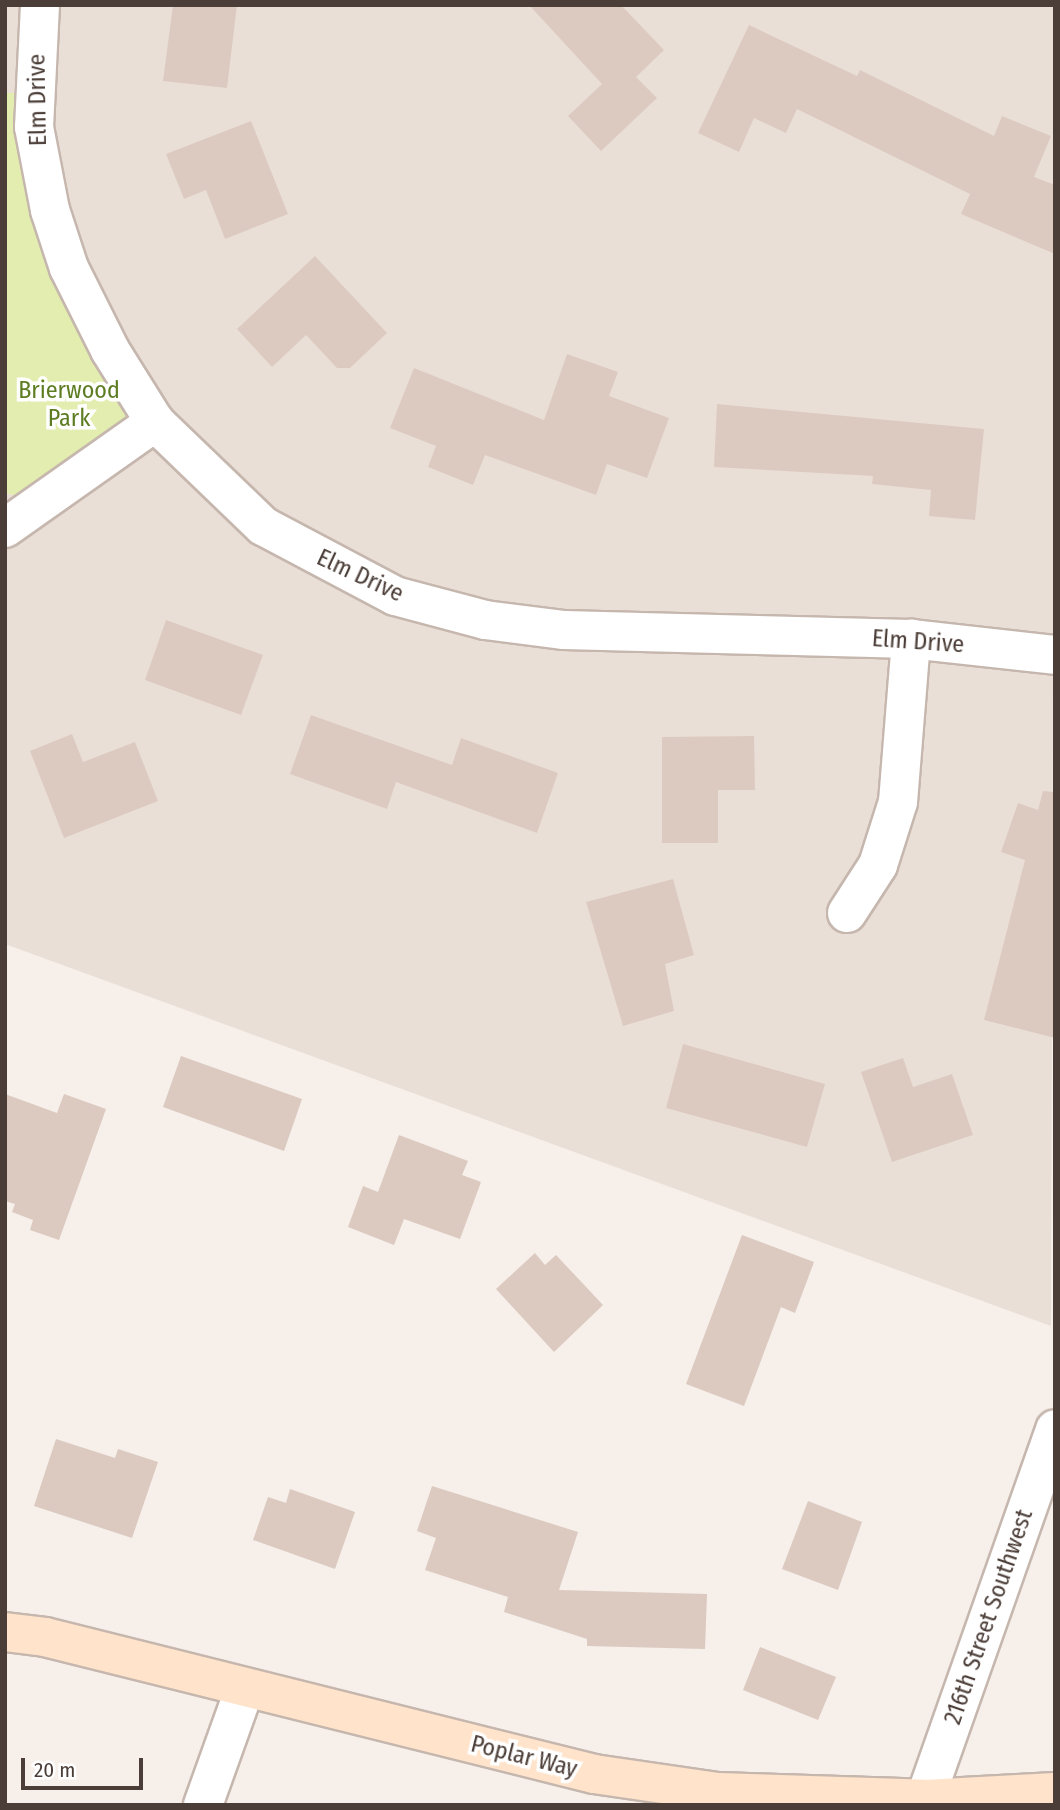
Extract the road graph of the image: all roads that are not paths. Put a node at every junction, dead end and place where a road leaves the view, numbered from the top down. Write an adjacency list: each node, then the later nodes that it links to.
1 (40, 5): 2 (street, Elm Drive)
2 (155, 422): 3 (street); 4 (street, Elm Drive)
3 (5, 528)
4 (911, 639): 5 (street, Elm Drive); 6 (street)
5 (1055, 654)
6 (848, 913)
7 (1055, 1429): 11 (street, 216th Street Southwest)
8 (5, 1632): 9 (main road, Poplar Way)
9 (246, 1688): 11 (main road, Poplar Way); 12 (street)
10 (1055, 1792): 11 (main road, Poplar Way)
11 (924, 1802)
12 (203, 1805)

